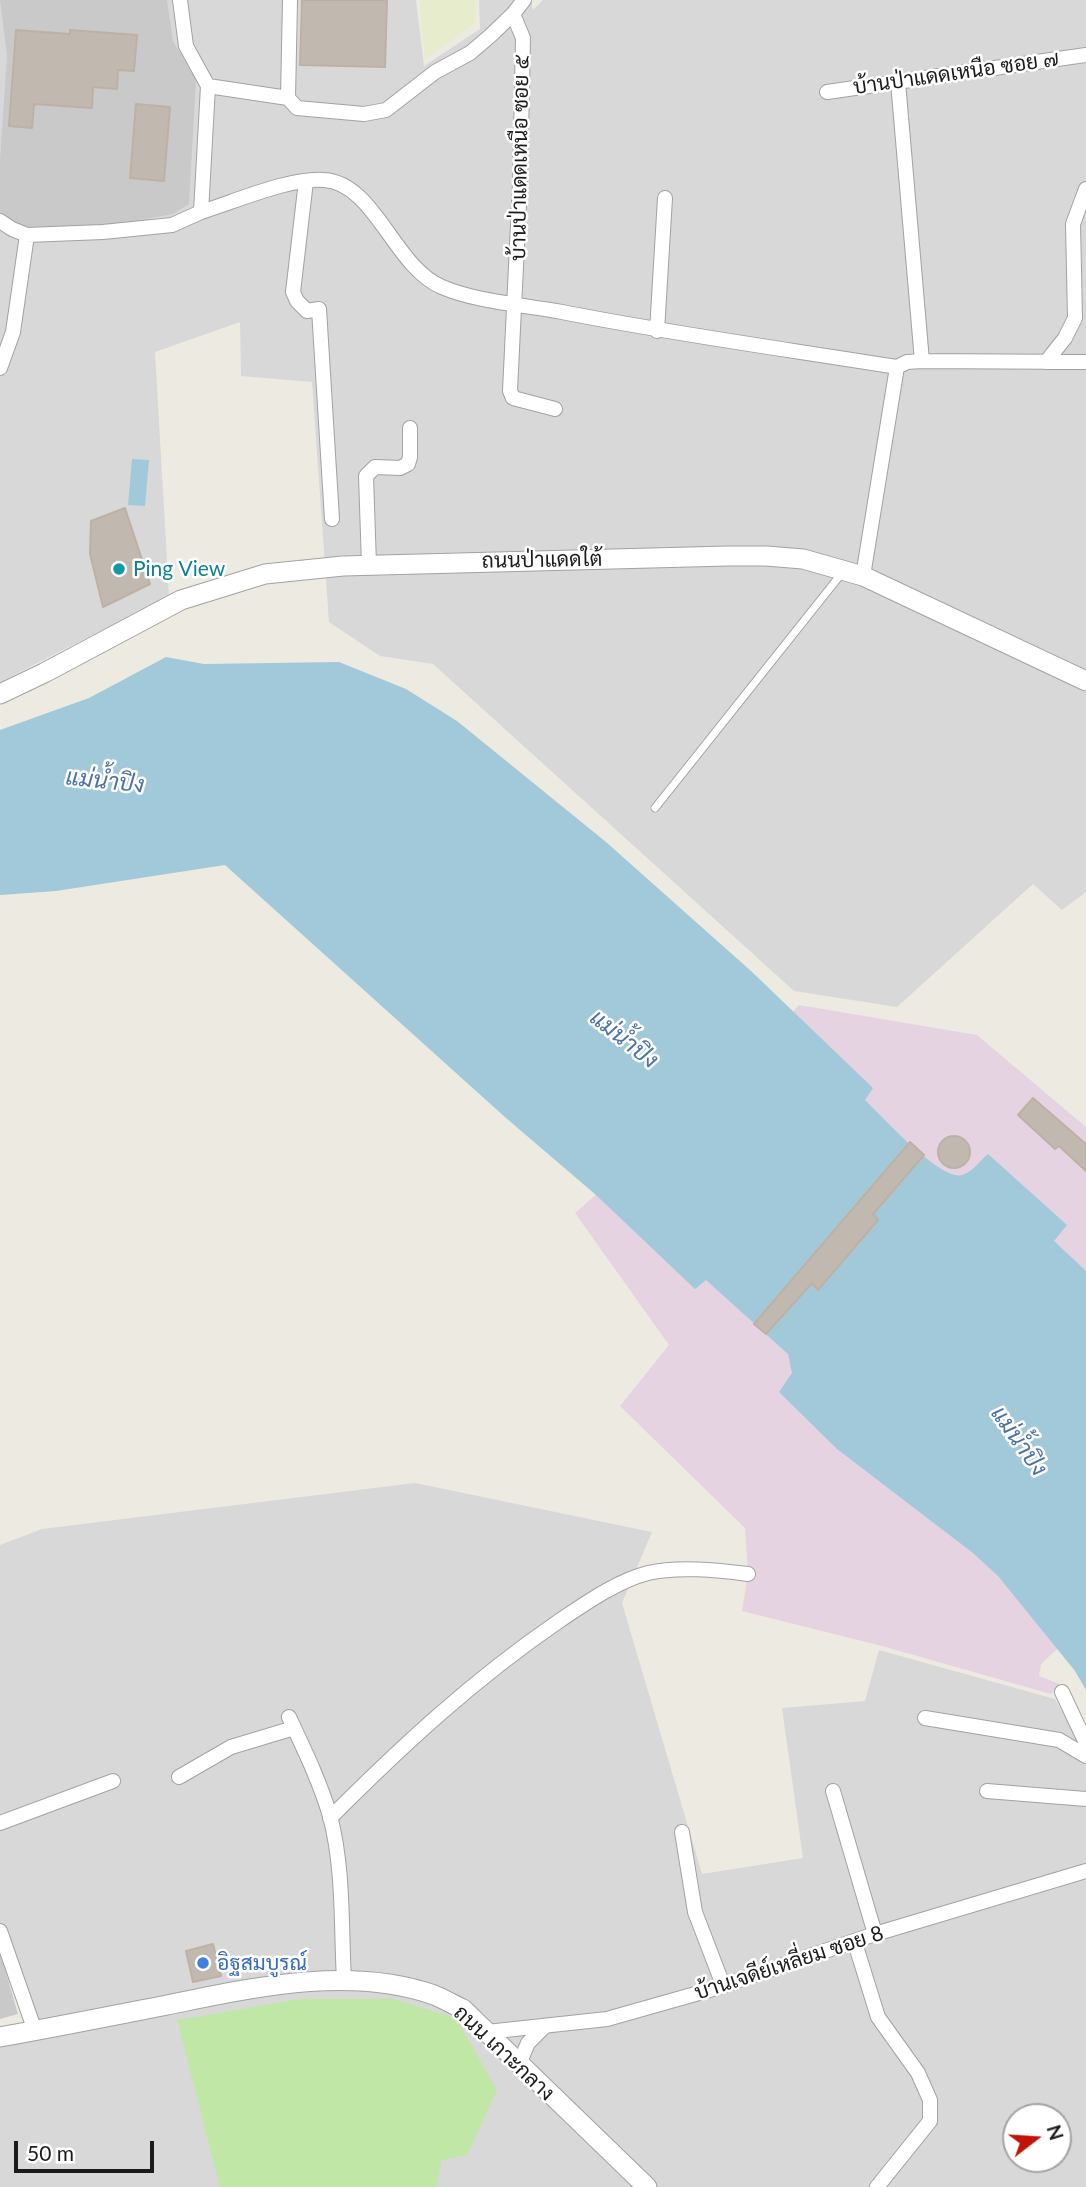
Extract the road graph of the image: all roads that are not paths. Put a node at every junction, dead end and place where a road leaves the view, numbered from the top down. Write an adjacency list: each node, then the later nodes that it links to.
1 (180, 0): 7 (street)
2 (290, 0): 9 (street)
3 (524, 0): 4 (street)
4 (513, 14): 9 (street); 16 (street, บ้านป่าแดดเหนือ ซอย ๕)
5 (1086, 55): 6 (street, บ้านป่าแดดเหนือ ซอย ๗)
6 (898, 82): 8 (street, บ้านป่าแดดเหนือ ซอย ๗); 18 (street)
7 (208, 86): 9 (street); 13 (street)
8 (827, 92)
9 (293, 103)
10 (306, 181): 13 (street); 16 (street); 25 (street)
11 (1086, 189): 19 (street)
12 (665, 198): 17 (street)
13 (201, 212): 15 (street)
14 (0, 221): 15 (street)
15 (27, 234): 22 (street)
16 (516, 303): 17 (street); 23 (street, บ้านป่าแดดเหนือ ซอย ๕)
17 (657, 331): 21 (street)
18 (922, 361): 19 (street); 21 (street)
19 (1046, 362): 20 (street)
20 (1086, 362)
21 (897, 367): 28 (street)
22 (0, 368)
23 (555, 409)
24 (410, 428): 26 (street)
25 (332, 519)
26 (369, 565): 27 (street, ถนนป่าแดดใต้); 30 (street, ถนนป่าแดดใต้)
27 (844, 570): 28 (street, ถนนป่าแดดใต้); 31 (lane)
28 (863, 576): 29 (street, ถนนป่าแดดใต้)
29 (1086, 681)
30 (0, 694)
31 (654, 808)
32 (748, 1574): 42 (street)
33 (1062, 1692): 35 (street)
34 (925, 1718): 36 (street)
35 (1086, 1743)
36 (1086, 1756)
37 (179, 1777): 42 (street)
38 (113, 1781): 43 (street)
39 (832, 1791): 47 (street)
40 (987, 1791): 41 (street)
41 (1086, 1799)
42 (330, 1818): 49 (street)
43 (0, 1823)
44 (682, 1832): 50 (street)
45 (1086, 1871): 47 (street, บ้านเจดีย์เหลี่ยม ซอย 8)
46 (0, 1931): 52 (street)
47 (875, 1934): 48 (street, บ้านเจดีย์เหลี่ยม ซอย 8)
48 (855, 1942): 50 (street, บ้านเจดีย์เหลี่ยม ซอย 8); 57 (street)
49 (344, 1981): 52 (street, ถนน เกาะกลาง); 53 (street, ถนน เกาะกลาง)
50 (723, 1985): 51 (street, บ้านเจดีย์เหลี่ยม ซอย 8)
51 (545, 2026): 53 (street, บ้านเจดีย์เหลี่ยม ซอย 8); 55 (street)
52 (35, 2031): 54 (street, ถนน เกาะกลาง)
53 (487, 2032): 55 (street, ถนน เกาะกลาง)
54 (0, 2037)
55 (519, 2064): 56 (street, ถนน เกาะกลาง)
56 (647, 2187)
57 (877, 2187)

